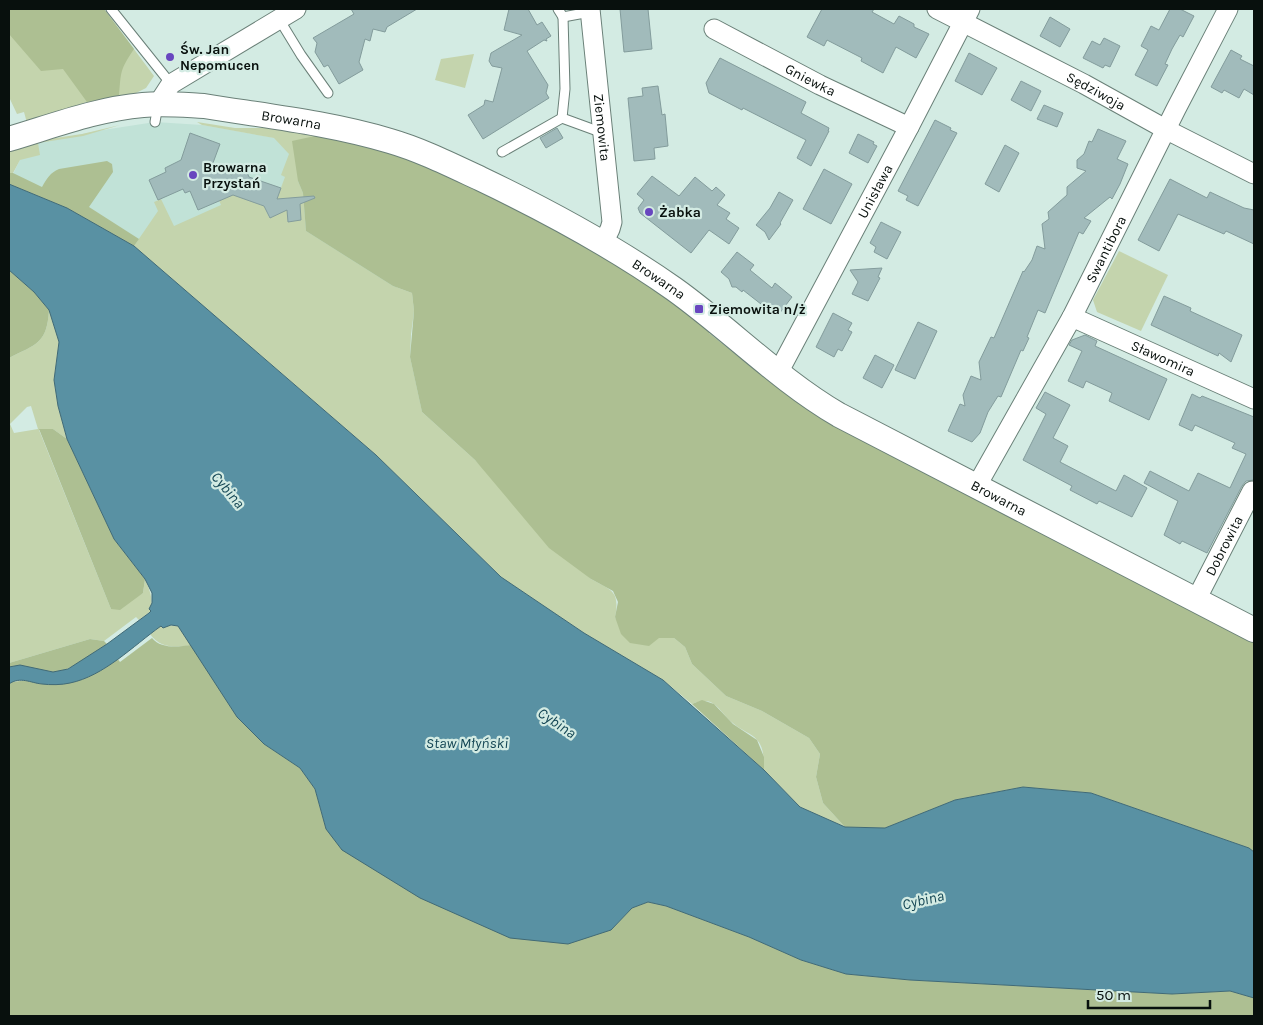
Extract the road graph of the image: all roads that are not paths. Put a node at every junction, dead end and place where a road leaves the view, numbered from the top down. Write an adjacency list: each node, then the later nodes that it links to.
1 (111, 9): 11 (lane)
2 (296, 9): 9 (street)
3 (558, 9): 8 (lane)
4 (937, 9): 7 (street, Sędziwoja)
5 (1228, 9): 16 (street, Swantibora)
6 (590, 10): 8 (lane); 17 (street, Ziemowita)
7 (966, 16): 15 (street, Unisława); 16 (street, Sędziwoja)
8 (563, 17): 14 (lane)
9 (279, 19): 11 (street); 12 (lane)
10 (714, 30): 15 (street, Gniewka)
11 (171, 84): 13 (street)
12 (328, 93)
13 (157, 113): 18 (street, Browarna); 21 (street, Browarna)
14 (562, 118): 17 (lane); 19 (lane)
15 (909, 127): 23 (street, Unisława)
16 (1167, 130): 20 (street, Sędziwoja); 22 (street, Swantibora)
17 (603, 133): 21 (street, Ziemowita)
18 (9, 140)
19 (502, 152)
20 (1254, 174)
21 (603, 243): 23 (street, Browarna)
22 (1072, 317): 24 (street, Sławomira); 25 (street, Swantibora)
23 (778, 373): 25 (street, Browarna)
24 (1254, 399)
25 (976, 487): 27 (street, Browarna)
26 (1252, 492): 27 (street, Dobrowita)
27 (1196, 600): 28 (street, Browarna)
28 (1254, 630)

